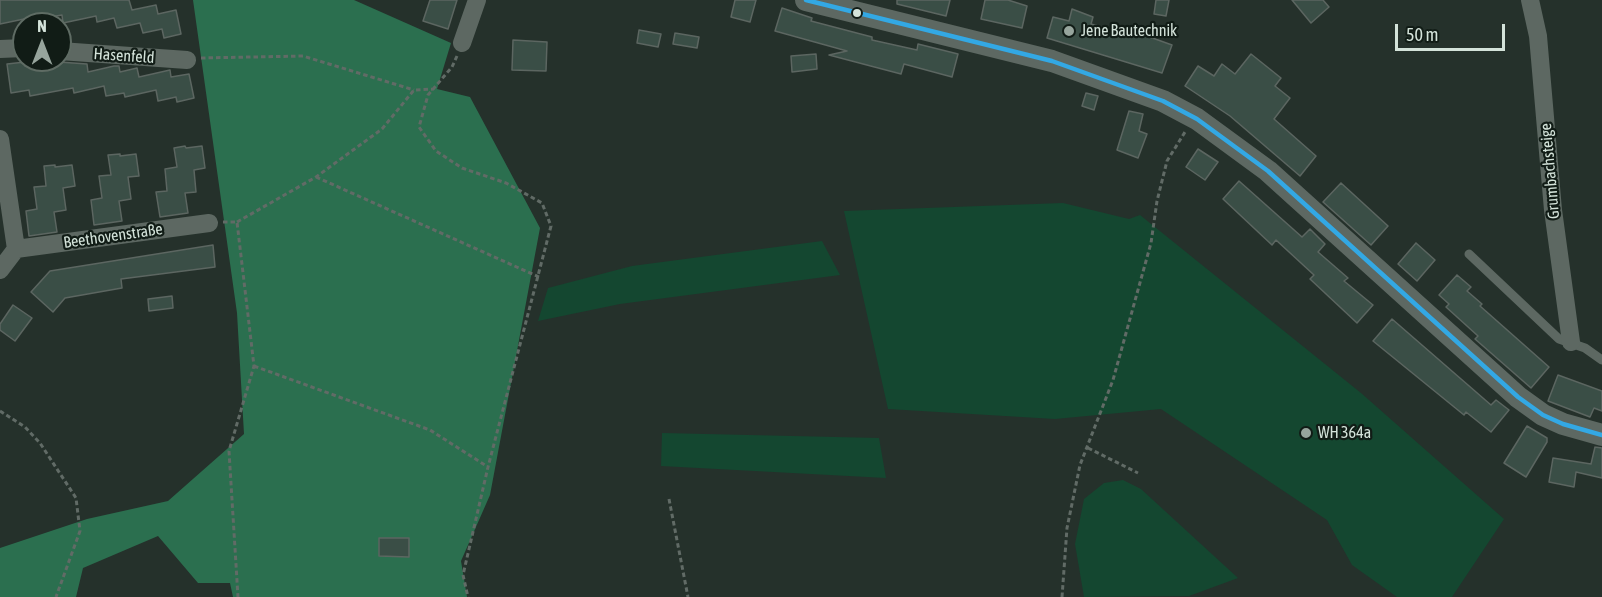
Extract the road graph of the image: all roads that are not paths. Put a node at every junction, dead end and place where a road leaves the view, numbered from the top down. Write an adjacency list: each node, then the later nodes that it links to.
1 (477, 0): 4 (street)
2 (806, 0): 14 (street)
3 (1530, 0): 12 (street, Grumbachsteige)
4 (462, 43)
5 (72, 52): 6 (street, Hasenfeld)
6 (187, 60)
7 (0, 140): 9 (street)
8 (210, 223): 9 (street, Beethovenstraße)
9 (16, 249): 11 (street)
10 (1469, 254): 12 (lane)
11 (0, 270)
12 (1571, 342): 13 (lane)
13 (1602, 360)
14 (1602, 435)

